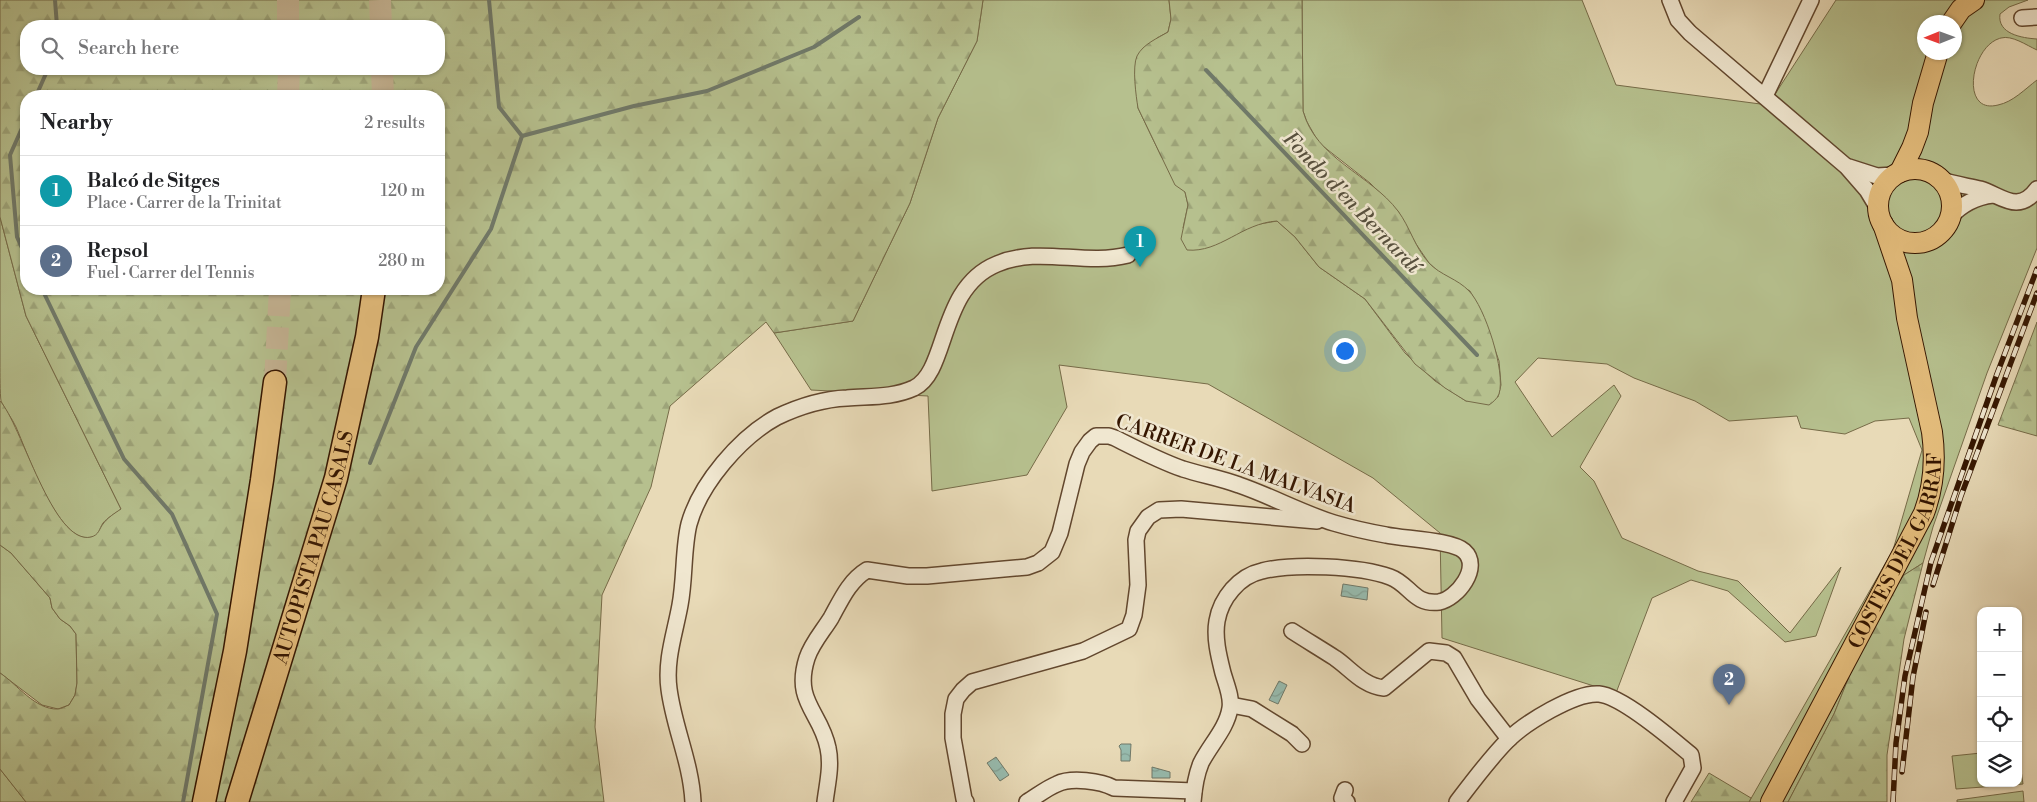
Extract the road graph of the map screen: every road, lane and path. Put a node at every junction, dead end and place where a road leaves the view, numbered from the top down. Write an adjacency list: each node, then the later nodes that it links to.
1 (1670, 0): 6 (street)
2 (1811, 0): 6 (street)
3 (1974, 0): 4 (main road)
4 (1957, 15)
5 (1936, 60): 7 (main road)
6 (1765, 96): 8 (street)
7 (1918, 132): 9 (main road); 10 (main road)
8 (1848, 167): 9 (street); 13 (street)
9 (1898, 174): 10 (main road); 13 (main road)
10 (1937, 177): 12 (street); 14 (main road)
11 (2037, 189): 12 (street)
12 (1993, 195): 14 (street)
13 (1881, 217): 15 (main road); 17 (main road, COSTES DEL GARRAF)
14 (1950, 218): 15 (main road)
15 (1930, 239): 17 (main road)
16 (1128, 256): 29 (street)
17 (1902, 280): 35 (main road, COSTES DEL GARRAF)
18 (373, 295): 28 (highway, AUTOPISTA PAU CASALS)
19 (275, 382): 27 (highway)
20 (1334, 523): 22 (street, CARRER DE LA MALVASIA); 30 (street, CARRER DE LA MALVASIA); 31 (street)
21 (1292, 631): 23 (street)
22 (1231, 705): 24 (street); 26 (street)
23 (1509, 739): 33 (street); 34 (street)
24 (1302, 744)
25 (1113, 795): 26 (street); 32 (street)
26 (1194, 797)
27 (204, 802)
28 (237, 802)
29 (693, 802)
30 (825, 802)
31 (966, 802)
32 (1027, 802)
33 (1457, 802)
34 (1674, 802)
35 (1772, 802)

